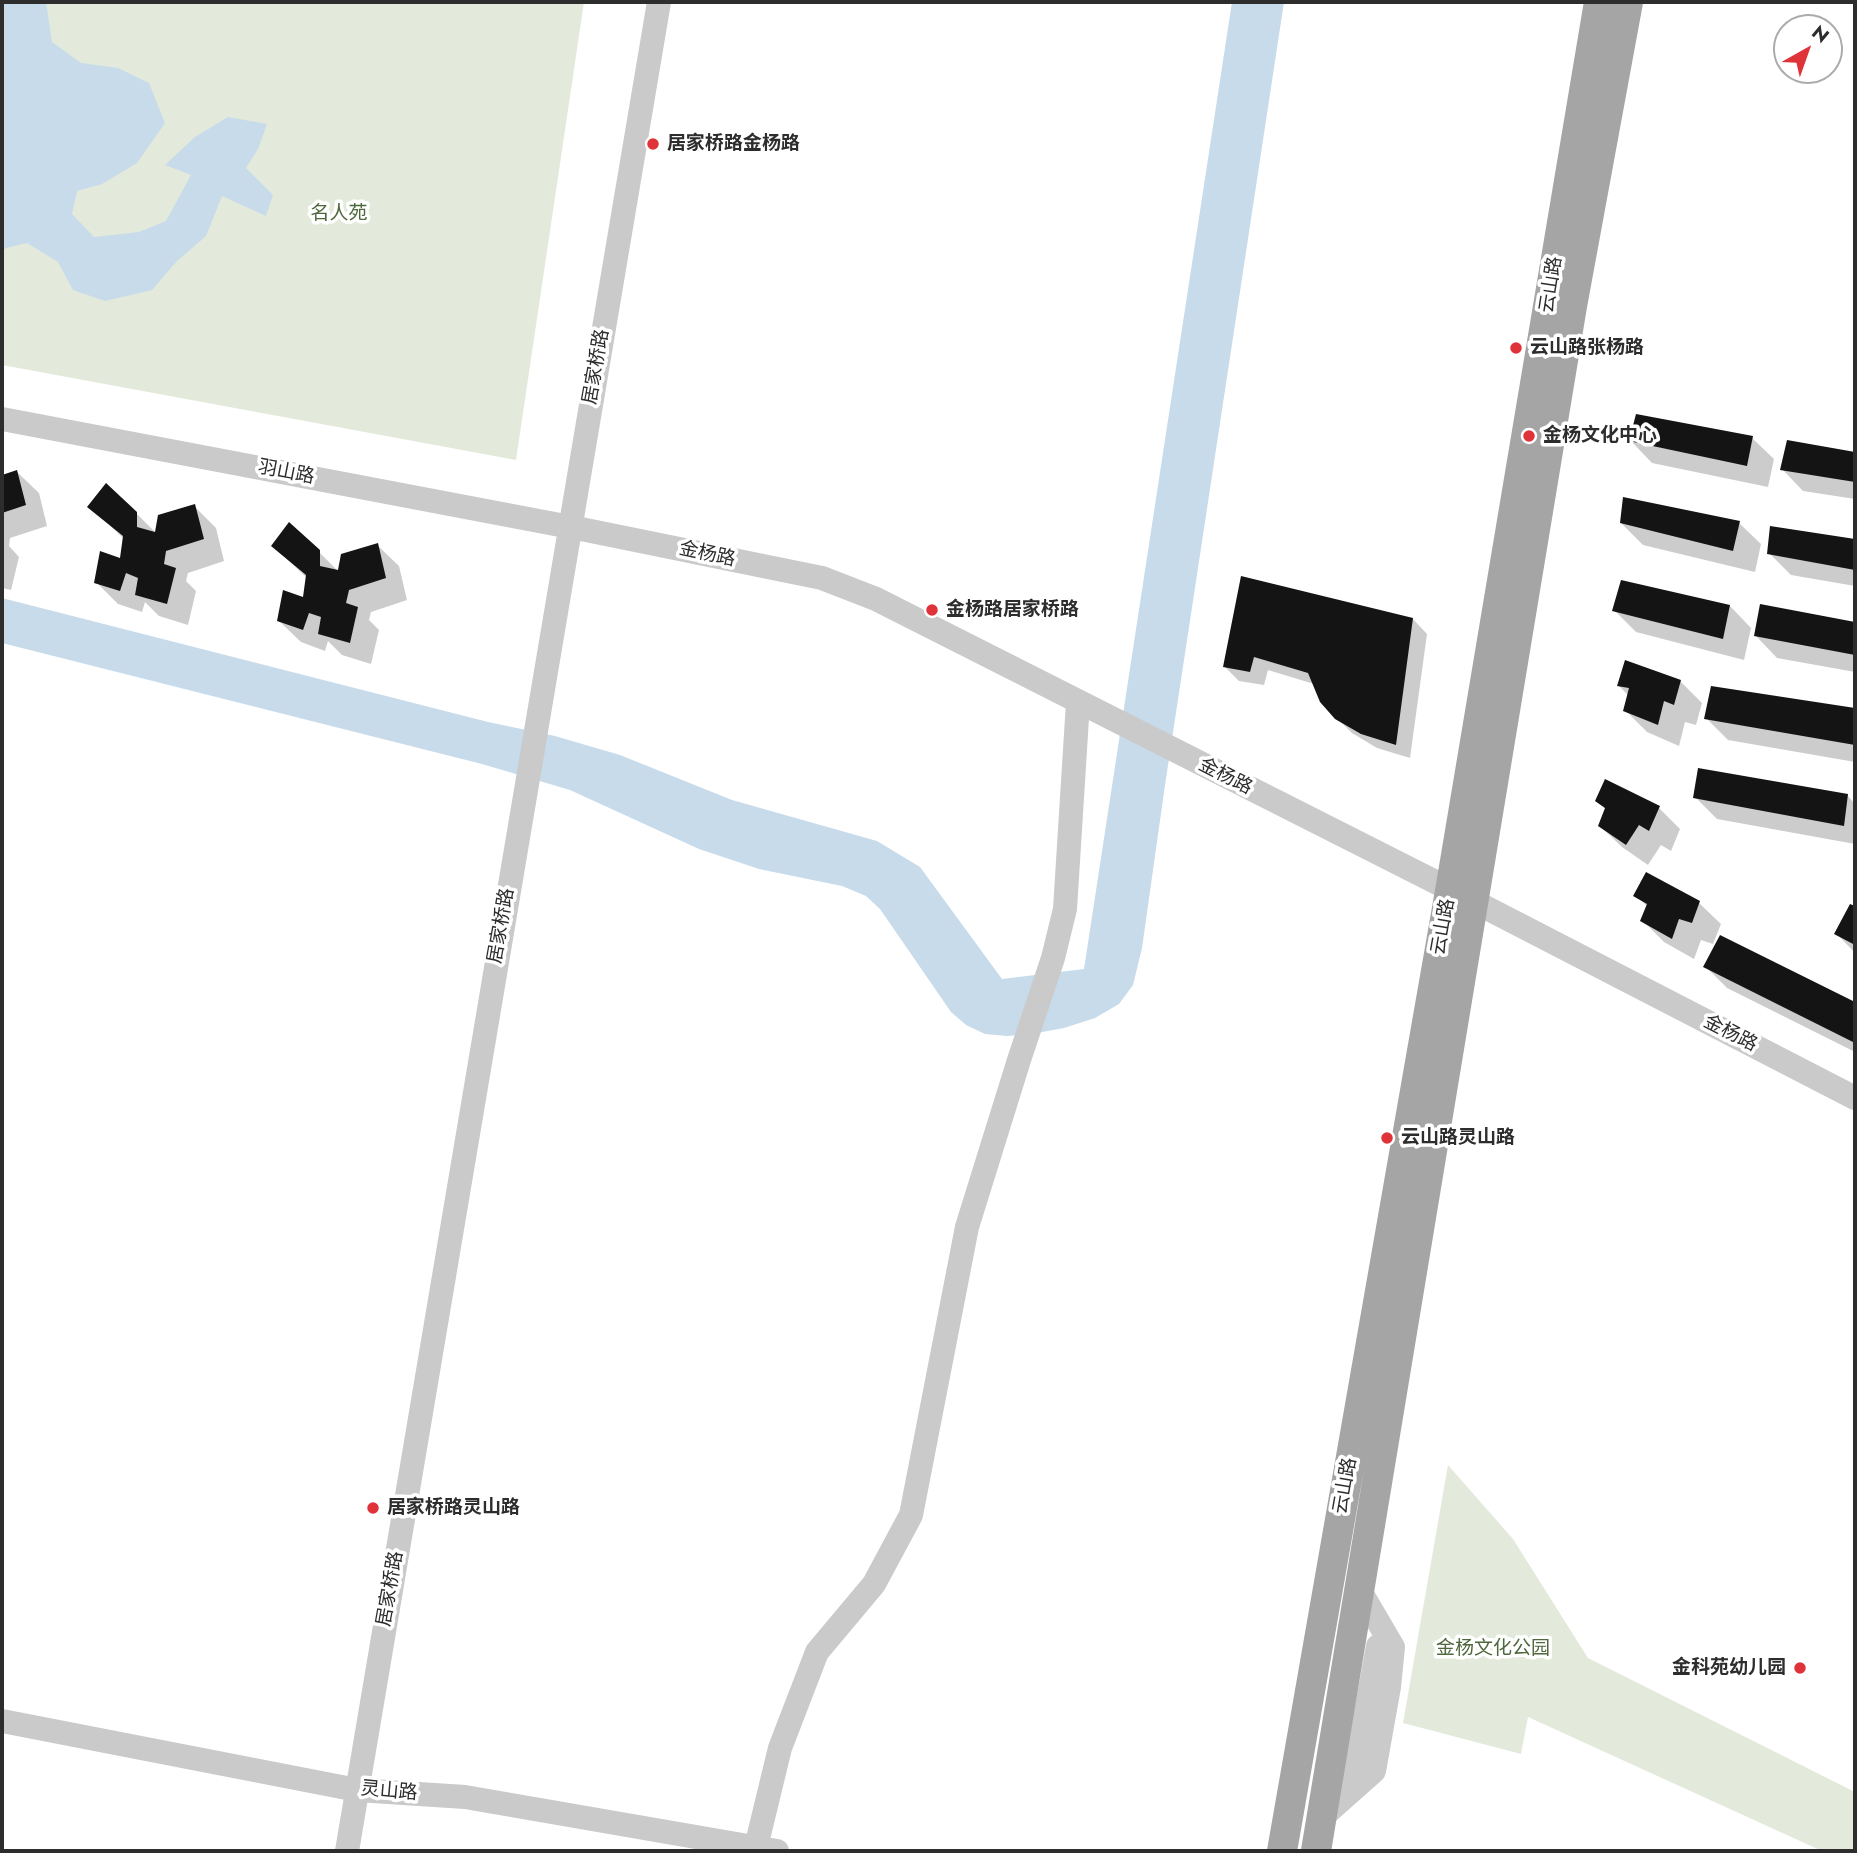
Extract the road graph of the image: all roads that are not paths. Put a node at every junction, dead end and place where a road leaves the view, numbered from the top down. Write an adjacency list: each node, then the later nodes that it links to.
1 (659, 2): 5 (street, 居家桥路)
2 (1599, 2): 7 (main road, 云山路)
3 (1628, 2): 7 (main road, 云山路)
4 (2, 419): 5 (street, 羽山路)
5 (569, 527): 6 (street, 金杨路); 11 (street, 居家桥路)
6 (1078, 702): 7 (street, 金杨路); 13 (street)
7 (1461, 896): 8 (street, 金杨路); 9 (main road, 云山路); 15 (main road, 云山路)
8 (1855, 1098)
9 (1359, 1589): 12 (main road, 云山路); 12 (street)
10 (2, 1721): 11 (street, 灵山路)
11 (357, 1790): 13 (street, 灵山路); 14 (street, 居家桥路)
12 (1321, 1818): 16 (main road, 云山路)
13 (767, 1849)
14 (347, 1851)
15 (1282, 1851)
16 (1316, 1851)

